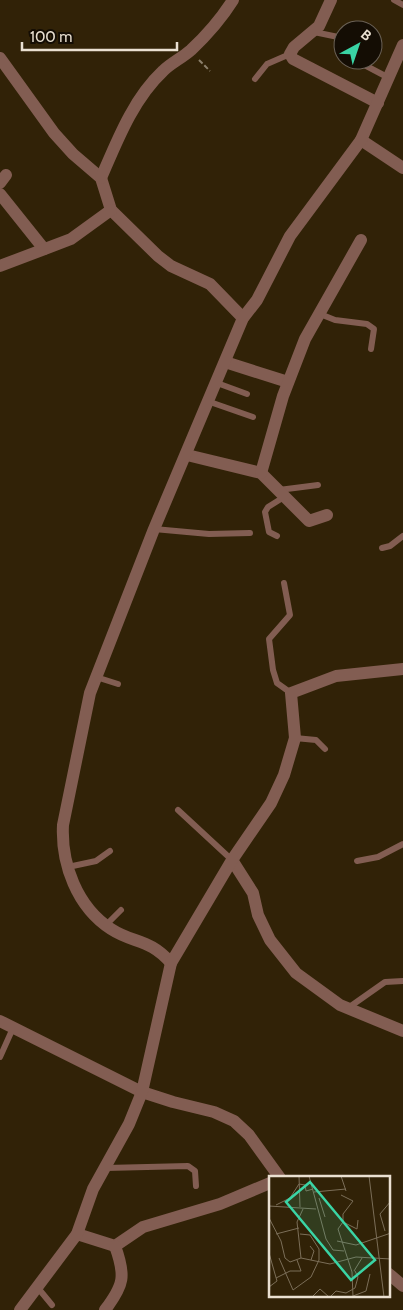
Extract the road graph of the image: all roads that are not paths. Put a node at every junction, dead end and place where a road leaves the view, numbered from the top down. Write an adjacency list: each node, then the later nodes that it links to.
1 (233, 0): 16 (street)
2 (332, 0): 5 (street)
3 (394, 0): 4 (lane)
4 (403, 5)
5 (312, 32): 6 (lane); 8 (street)
6 (333, 36)
7 (403, 45): 11 (street)
8 (290, 54): 12 (lane); 13 (street)
9 (0, 58): 16 (street)
10 (374, 70): 11 (lane)
11 (389, 78): 13 (street)
12 (255, 79)
13 (378, 103): 14 (street)
14 (361, 140): 15 (street); 23 (street)
15 (403, 168)
16 (100, 178): 18 (street)
17 (0, 194): 20 (street)
18 (111, 210): 20 (street); 23 (street)
19 (361, 240): 22 (street)
20 (44, 249): 21 (street)
21 (0, 266)
22 (320, 314): 24 (lane); 26 (street)
23 (243, 318): 25 (street)
24 (371, 349)
25 (225, 362): 26 (street); 27 (street)
26 (288, 382): 32 (street)
27 (217, 383): 28 (lane); 29 (street)
28 (247, 394)
29 (210, 402): 30 (lane); 31 (street)
30 (253, 417)
31 (187, 455): 32 (street); 36 (street)
32 (261, 473): 34 (street)
33 (318, 485): 34 (lane)
34 (281, 494): 35 (street); 38 (lane)
35 (327, 515)
36 (154, 529): 37 (lane); 43 (street)
37 (250, 533)
38 (277, 536)
39 (403, 536): 40 (lane)
40 (382, 548)
41 (284, 583): 45 (lane)
42 (403, 669): 45 (street)
43 (96, 677): 44 (lane); 53 (street)
44 (118, 684)
45 (291, 693): 46 (street)
46 (295, 738): 47 (lane); 51 (street)
47 (325, 749)
48 (178, 810): 51 (lane)
49 (403, 844): 52 (lane)
50 (110, 852): 53 (lane)
51 (232, 860): 56 (street); 58 (street)
52 (357, 861)
53 (67, 868): 55 (street)
54 (121, 910): 55 (lane)
55 (106, 925): 56 (street)
56 (171, 963): 62 (street)
57 (403, 981): 58 (lane)
58 (348, 1008): 60 (street)
59 (4, 1026): 61 (lane); 62 (street)
60 (403, 1031)
61 (0, 1056)
62 (142, 1092): 63 (street); 64 (street)
63 (106, 1168): 66 (lane); 67 (street)
64 (279, 1176)
65 (269, 1183): 68 (street)
66 (196, 1186)
67 (77, 1234): 68 (street); 71 (street)
68 (115, 1246): 74 (street)
69 (390, 1275): 70 (street)
70 (403, 1286)
71 (38, 1288): 72 (lane); 73 (street)
72 (52, 1305)
73 (20, 1310)
74 (105, 1310)

